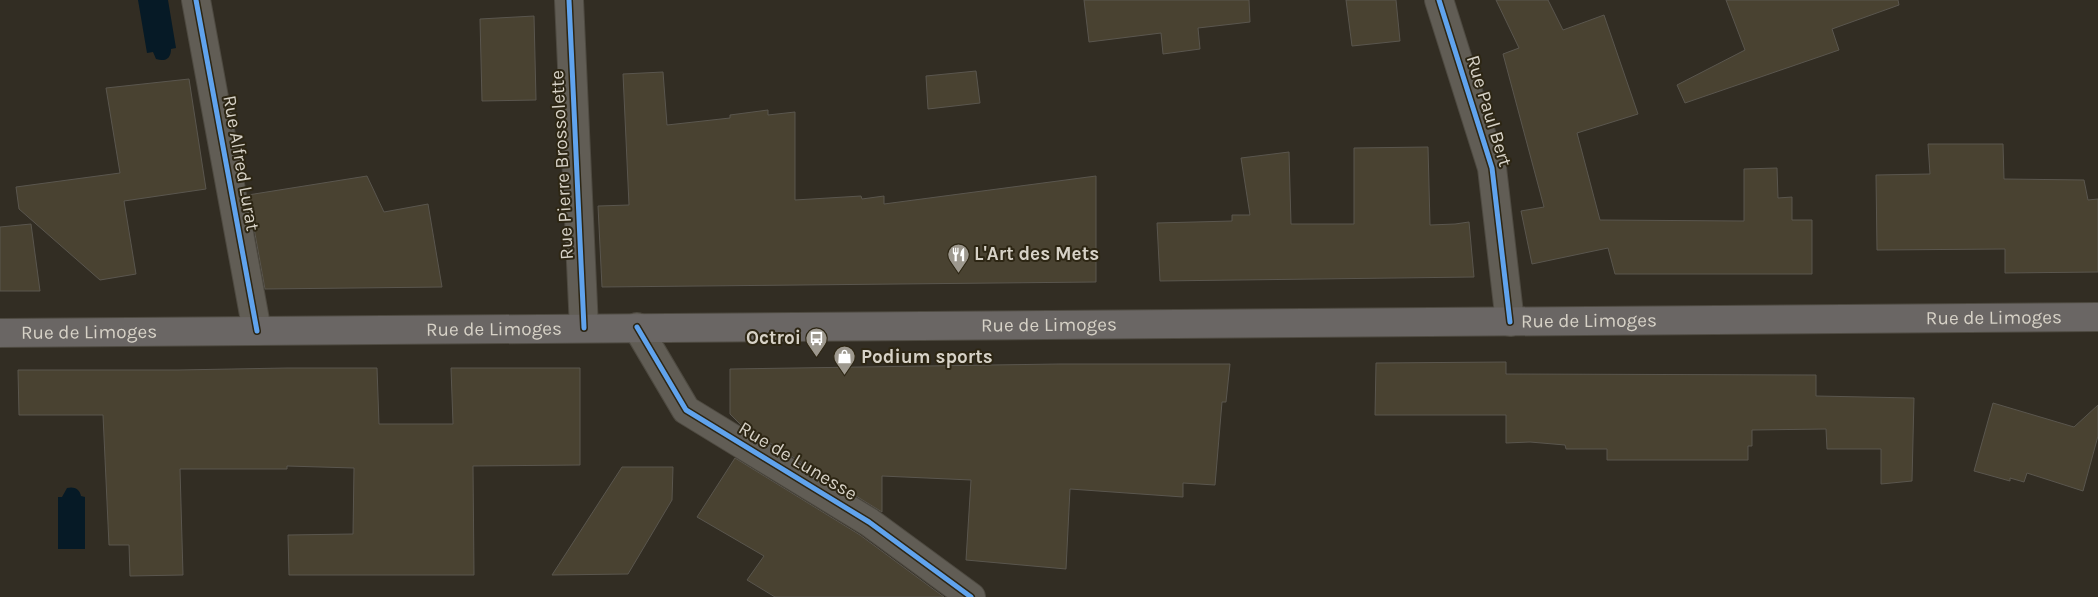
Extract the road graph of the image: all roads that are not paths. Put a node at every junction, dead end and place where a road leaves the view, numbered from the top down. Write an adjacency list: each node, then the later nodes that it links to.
1 (196, 0): 8 (street, Rue Alfred Lurat)
2 (569, 0): 7 (street, Rue Pierre Brossolette)
3 (1439, 0): 5 (street, Rue Paul Bert)
4 (2098, 317): 5 (main road, Rue de Limoges)
5 (1510, 322): 6 (main road, Rue de Limoges)
6 (637, 327): 7 (main road, Rue de Limoges); 10 (street, Rue de Lunesse)
7 (584, 328): 8 (main road, Rue de Limoges)
8 (257, 331): 9 (main road, Rue de Limoges)
9 (0, 333)
10 (970, 597)

